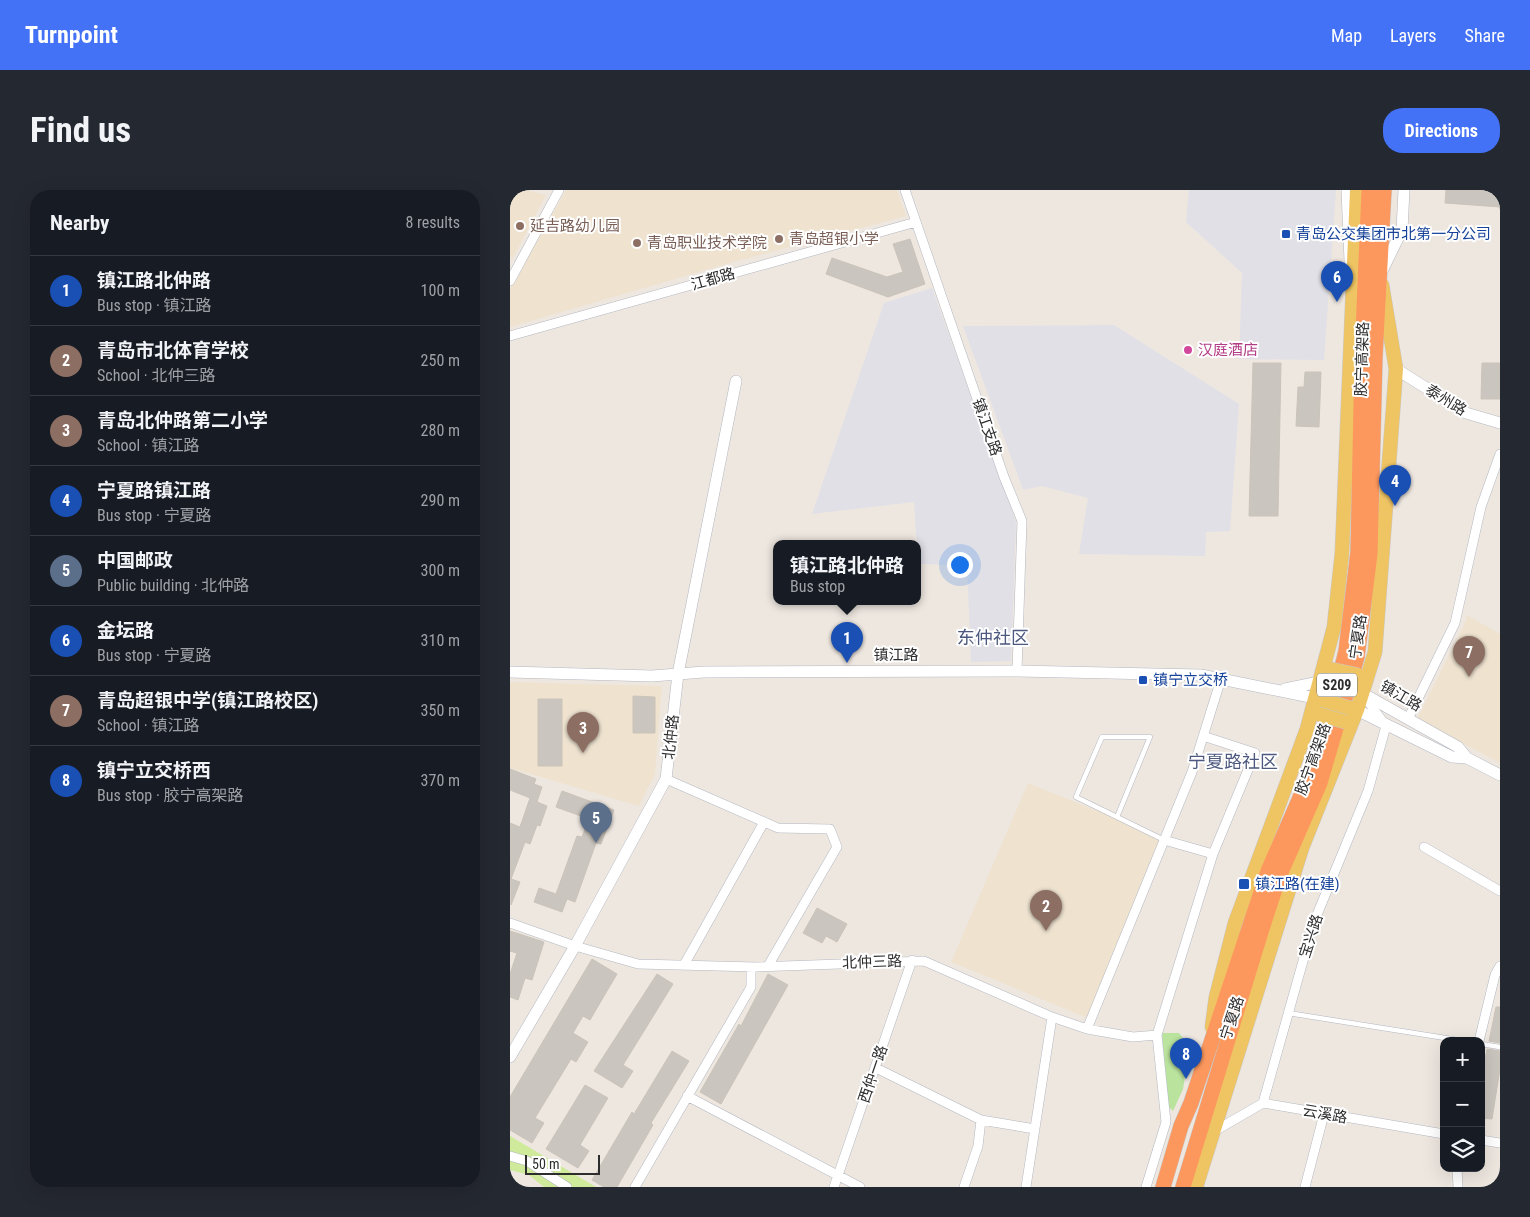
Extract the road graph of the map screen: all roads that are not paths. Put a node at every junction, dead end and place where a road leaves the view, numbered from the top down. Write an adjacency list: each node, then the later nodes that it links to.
1 (559, 190): 11 (street)
2 (905, 190): 8 (street, 镇江支路)
3 (1347, 190): 10 (street)
4 (1357, 190): 10 (main road, 宁夏路)
5 (1369, 190): 58 (highway, 胶宁高架路 / S209)
6 (1384, 190): 9 (highway, 胶宁高架路 / S209)
7 (1404, 190): 9 (street)
8 (916, 222): 12 (street, 江都路); 18 (street, 镇江支路)
9 (1380, 275): 13 (main road, 宁夏路); 83 (highway, 胶宁高架路 / S209)
10 (1353, 276): 17 (main road, 宁夏路)
11 (510, 281)
12 (510, 336)
13 (1396, 369): 15 (street, 泰州路); 20 (main road, 宁夏路)
14 (736, 381): 21 (street, 北仲路)
15 (1500, 423)
16 (1500, 454): 29 (street)
17 (1328, 664): 20 (main road, bridge); 23 (main road, 宁夏路)
18 (1017, 671): 21 (street, 镇江路); 22 (street, 镇江路)
19 (510, 672): 21 (street, 镇江路)
20 (1364, 672): 25 (main road, 宁夏路)
21 (678, 674): 35 (street, 北仲路)
22 (1221, 678): 24 (street, 镇江路); 32 (street)
23 (1323, 682): 24 (street, 镇江路); 25 (main road, 镇江路, bridge); 26 (main road, 宁夏路)
24 (1281, 690): 26 (street, 镇江路)
25 (1358, 692): 27 (main road, 宁夏路); 29 (street, 镇江路); 30 (street)
26 (1319, 699): 27 (main road, 镇江路, bridge); 28 (main road, 宁夏路)
27 (1353, 709): 30 (street, 镇江路); 31 (main road, 宁夏路)
28 (1314, 717): 31 (main road, bridge); 58 (main road, 宁夏路)
29 (1408, 720): 33 (street, 镇江路)
30 (1386, 726): 33 (street, 镇江路); 50 (street, 宝兴路)
31 (1347, 727): 68 (main road, 宁夏路)
32 (1204, 736): 38 (street); 40 (street)
33 (1468, 758): 34 (street, 镇江路)
34 (1500, 776)
35 (666, 779): 37 (street); 43 (street, 北仲路)
36 (1117, 817): 36 (lane); 38 (lane)
37 (764, 822): 45 (street); 46 (street)
38 (1164, 840): 40 (street); 52 (street)
39 (1424, 847): 41 (street)
40 (1214, 854): 53 (street)
41 (1500, 891)
42 (510, 923): 43 (street, 北仲三路)
43 (575, 946): 45 (street, 北仲三路); 59 (street, 北仲路)
44 (912, 960): 46 (street, 北仲三路); 51 (street, 北仲三路); 60 (street, 西仲一路)
45 (684, 965): 48 (street, 北仲三路)
46 (768, 966): 48 (street, 北仲三路)
47 (1500, 966): 49 (street)
48 (751, 967): 61 (street)
49 (1498, 976): 55 (street)
50 (1288, 1013): 54 (lane); 62 (street, 宝兴路)
51 (1052, 1018): 52 (street, 北仲三路); 67 (street)
52 (1087, 1029): 53 (street, 北仲三路)
53 (1157, 1036): 65 (street)
54 (1440, 1037)
55 (1481, 1037)
56 (1485, 1043): 57 (lane)
57 (1500, 1047)
58 (1209, 1048): 66 (highway, 胶宁高架路 / S209)
59 (510, 1057)
60 (876, 1068): 64 (street); 74 (street, 西仲一路)
61 (688, 1096): 74 (street); 76 (street)
62 (1263, 1103): 63 (street, 云溪路); 68 (street)
63 (1324, 1114): 69 (street, 云溪路); 85 (street)
64 (981, 1120): 67 (street); 79 (street)
65 (1166, 1122): 66 (street); 81 (street)
66 (1181, 1126): 82 (highway, 胶宁高架路 / S209)
67 (1035, 1129): 80 (street)
68 (1212, 1132): 84 (main road, 宁夏路)
69 (1440, 1133)
70 (1485, 1141): 71 (street)
71 (1500, 1143)
72 (510, 1156): 75 (street)
73 (1458, 1172): 86 (street)
74 (838, 1176): 77 (street, 西仲一路); 78 (street)
75 (567, 1187)
76 (635, 1187)
77 (834, 1187)
78 (860, 1187)
79 (964, 1187)
80 (1026, 1187)
81 (1146, 1187)
82 (1163, 1187)
83 (1184, 1187)
84 (1196, 1187)
85 (1305, 1187)
86 (1458, 1187)

